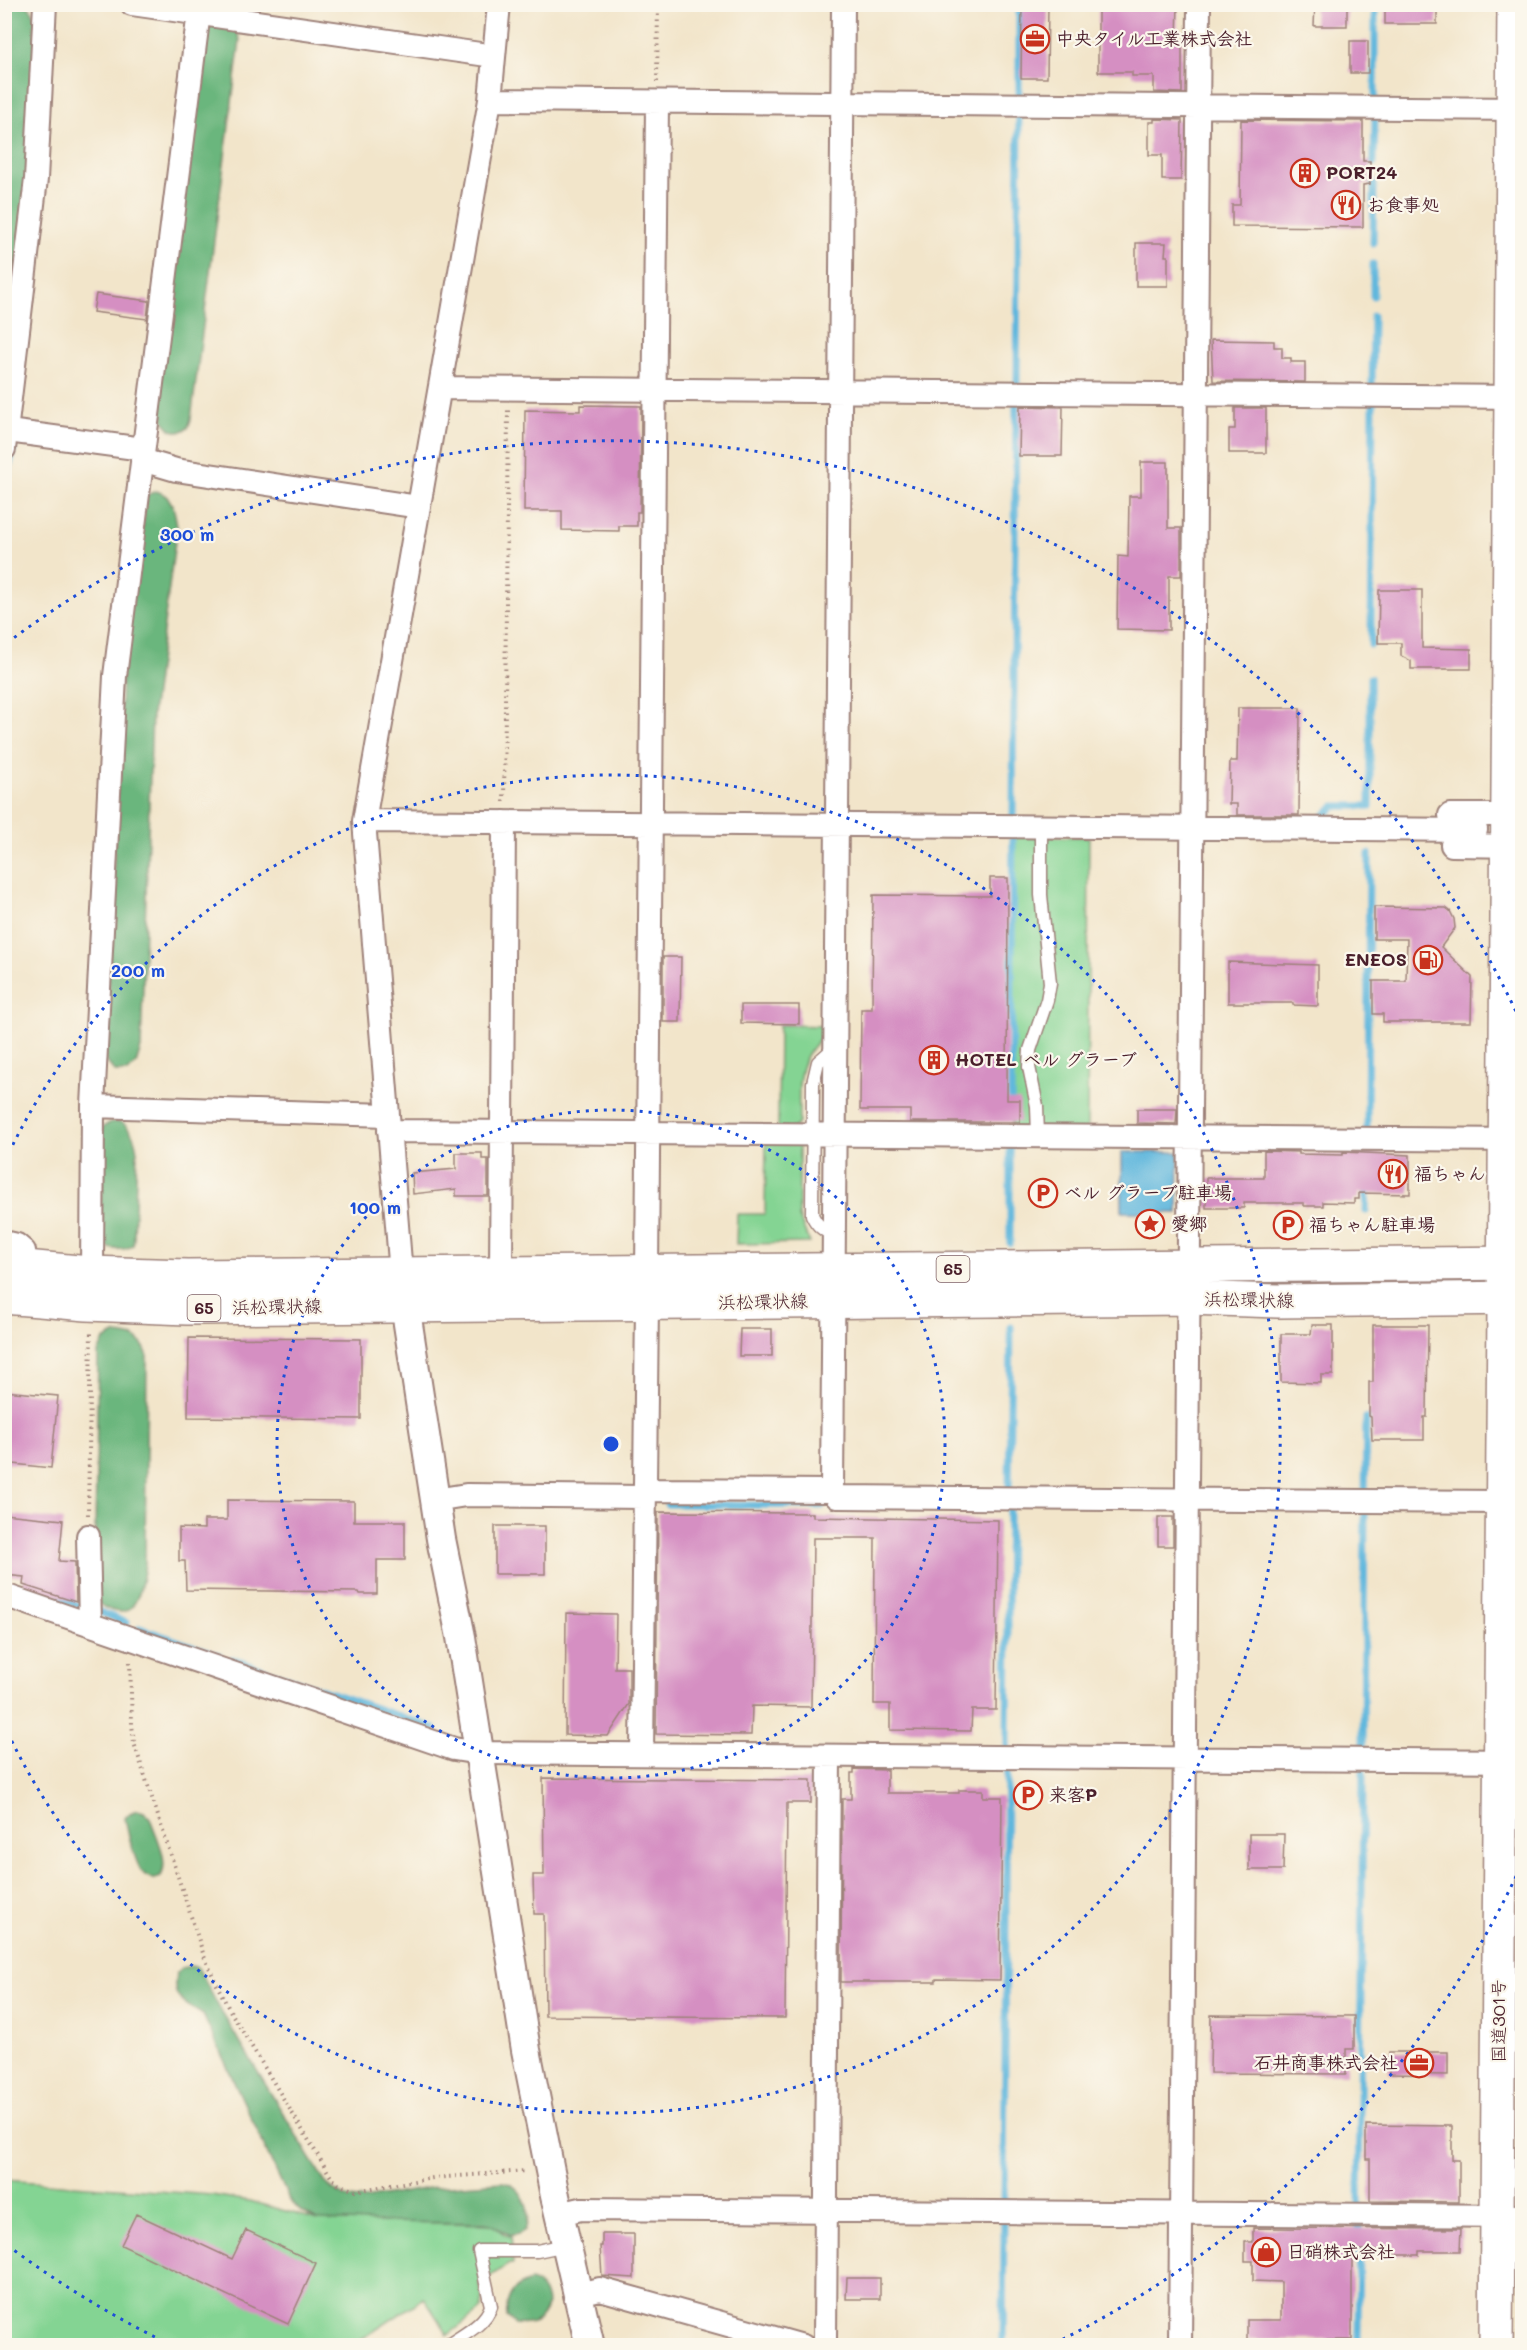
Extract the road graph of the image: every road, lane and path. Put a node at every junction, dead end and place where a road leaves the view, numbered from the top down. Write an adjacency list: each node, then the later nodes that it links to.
1 (45, 4): 21 (street)
2 (132, 4): 8 (street)
3 (499, 4): 9 (street)
4 (657, 4): 11 (path)
5 (843, 4): 12 (street)
6 (1198, 4): 13 (street)
7 (1514, 4): 14 (main road, 国道301号)
8 (199, 9): 9 (street); 22 (street)
9 (494, 56): 10 (street)
10 (490, 100): 11 (street); 15 (street)
11 (657, 102): 12 (street); 17 (street)
12 (842, 103): 13 (street); 18 (street)
13 (1198, 106): 14 (street); 19 (street)
14 (1518, 109): 20 (main road, 国道301号)
15 (440, 388): 16 (street); 23 (street)
16 (508, 388): 17 (street); 25 (path)
17 (654, 390): 18 (street); 26 (street)
18 (840, 391): 19 (street); 27 (street)
19 (1195, 394): 20 (street); 29 (street)
20 (1517, 397): 32 (main road, 国道301号)
21 (6, 440): 22 (street)
22 (143, 454): 23 (street); 33 (street)
23 (419, 507): 24 (street)
24 (364, 821): 25 (street); 34 (street)
25 (504, 822): 26 (street); 35 (street)
26 (651, 824): 27 (street); 36 (street)
27 (836, 825): 28 (street); 37 (street)
28 (1041, 827): 29 (street); 38 (lane)
29 (1192, 828): 30 (street); 39 (street)
30 (1319, 829): 31 (street); 32 (street); 32 (street)
31 (1476, 830)
32 (1515, 830): 40 (main road, 国道301号)
33 (93, 1106): 34 (street); 46 (street)
34 (388, 1123): 35 (street); 49 (street)
35 (502, 1132): 36 (street); 47 (street)
36 (648, 1133): 37 (street); 45 (street)
37 (823, 1135): 38 (street); 48 (street)
38 (1038, 1136): 39 (street)
39 (1189, 1137): 40 (street); 44 (street)
40 (1514, 1140): 42 (main road, 国道301号)
41 (4, 1242): 43 (street)
42 (1514, 1263): 44 (main road, 浜松環状線 / 65); 52 (main road, 国道301号)
43 (15, 1266): 46 (main road, 浜松環状線 / 65)
44 (1189, 1266): 48 (main road, 浜松環状線 / 65); 51 (street)
45 (647, 1272): 47 (main road, 浜松環状線 / 65); 48 (main road, 浜松環状線 / 65)
46 (92, 1273): 49 (main road, 浜松環状線 / 65)
47 (501, 1273): 49 (main road, 浜松環状線 / 65)
48 (833, 1286): 51 (main road, 浜松環状線 / 65); 53 (main road, 浜松環状線 / 65); 55 (street)
49 (402, 1290): 50 (main road, 浜松環状線 / 65); 53 (main road, 浜松環状線 / 65); 58 (street)
50 (4, 1297)
51 (1188, 1298): 52 (main road, 浜松環状線 / 65); 57 (street)
52 (1514, 1299): 59 (main road, 国道301号)
53 (647, 1304): 56 (street)
54 (91, 1325): 60 (path)
55 (832, 1491): 56 (street); 57 (street)
56 (644, 1493): 58 (street); 65 (street)
57 (1186, 1499): 59 (street); 67 (street)
58 (435, 1500): 64 (street)
59 (1509, 1514): 68 (main road, 国道301号)
60 (88, 1536): 62 (street)
61 (4, 1595): 62 (street)
62 (90, 1623): 63 (street)
63 (135, 1641): 64 (street); 69 (path)
64 (480, 1753): 65 (street); 69 (street)
65 (642, 1755): 66 (street)
66 (829, 1756): 67 (street); 70 (street)
67 (1184, 1759): 68 (street); 72 (street)
68 (1512, 1761): 73 (main road, 国道301号)
69 (549, 2166): 71 (street)
70 (826, 2211): 71 (street); 72 (street); 79 (street)
71 (559, 2214): 74 (street)
72 (1181, 2214): 73 (street); 80 (street)
73 (1510, 2216): 81 (main road, 国道301号)
74 (566, 2245): 75 (street); 76 (lane)
75 (578, 2294): 77 (street); 78 (street)
76 (447, 2346)
77 (590, 2346)
78 (803, 2346)
79 (823, 2346)
80 (1179, 2346)
81 (1496, 2346)

